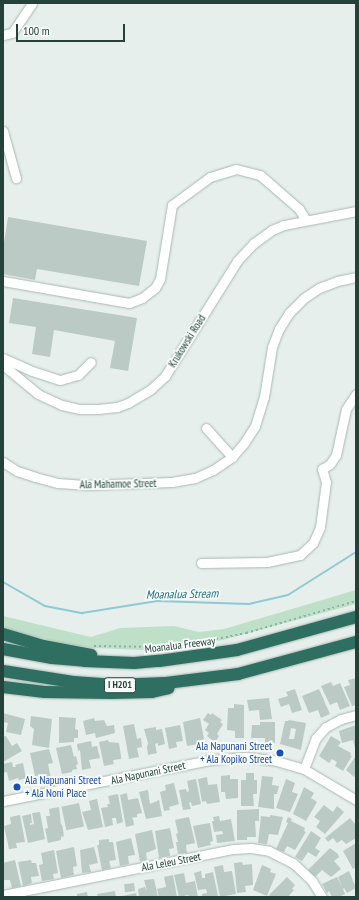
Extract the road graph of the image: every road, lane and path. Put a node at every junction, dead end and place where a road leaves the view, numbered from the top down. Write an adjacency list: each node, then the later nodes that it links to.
1 (32, 3): 2 (street)
2 (3, 35)
3 (3, 131): 4 (street)
4 (16, 178)
5 (356, 211): 6 (street, Krukowski Road)
6 (306, 220): 8 (street); 11 (street, Krukowski Road)
7 (356, 277): 14 (street, Ala Mahamoe Street)
8 (3, 281)
9 (3, 358): 10 (street)
10 (91, 362)
11 (3, 365)
12 (356, 394): 16 (street)
13 (206, 428): 14 (street)
14 (232, 457): 15 (street, Ala Mahamoe Street)
15 (3, 462)
16 (201, 563)
17 (356, 601): 21 (path)
18 (356, 617): 23 (highway, Moanalua Freeway / I H201)
19 (3, 634): 23 (highway)
20 (356, 642): 25 (highway, I H201)
21 (88, 645)
22 (3, 649): 23 (highway, Moanalua Freeway / I H201)
23 (134, 663)
24 (3, 671): 25 (highway, I H201)
25 (238, 674): 26 (highway)
26 (3, 687)
27 (356, 715): 28 (street)
28 (304, 769): 29 (street, Ala Napunani Street); 30 (street, Ala Napunani Street)
29 (356, 800)
30 (3, 801)
31 (3, 895): 32 (street, Ala Leleu Street)
32 (322, 897)

